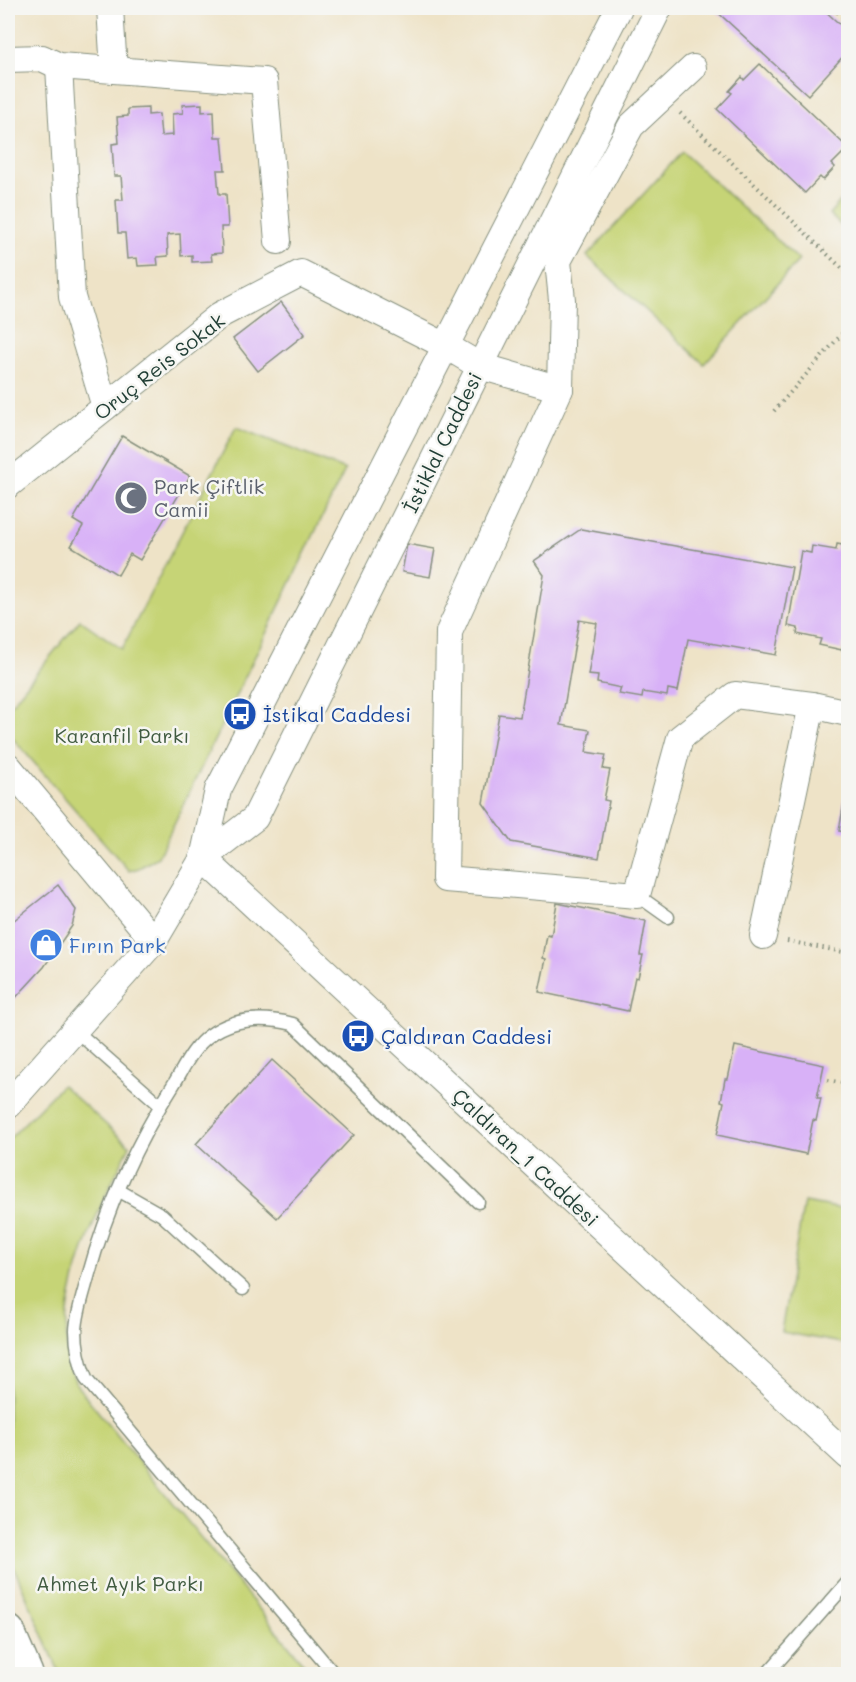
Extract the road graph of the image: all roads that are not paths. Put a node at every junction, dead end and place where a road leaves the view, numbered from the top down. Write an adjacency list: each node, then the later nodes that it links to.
1 (110, 8): 7 (street)
2 (619, 8): 9 (street, İstiklal Caddesi)
3 (659, 8): 10 (street, İstiklal Caddesi)
4 (8, 59): 5 (street)
5 (59, 66): 7 (street); 12 (street)
6 (693, 68): 11 (street)
7 (114, 70): 8 (street)
8 (278, 241)
9 (446, 346): 10 (street, Oruç Reis Sokak); 12 (street, Oruç Reis Sokak); 17 (street, İstiklal Caddesi)
10 (480, 366): 11 (street, Oruç Reis Sokak); 17 (street, İstiklal Caddesi)
11 (560, 389): 18 (street)
12 (105, 407): 13 (street, Oruç Reis Sokak)
13 (8, 485)
14 (812, 705): 15 (street); 18 (street); 20 (street)
15 (849, 713)
16 (8, 766): 21 (street)
17 (203, 858): 21 (street, İstiklal Caddesi); 28 (street, Çaldıran_1 Caddesi)
18 (637, 895): 19 (lane)
19 (668, 917)
20 (763, 936)
21 (154, 942): 22 (street, İstiklal Caddesi)
22 (75, 1030): 23 (street, İstiklal Caddesi); 24 (lane)
23 (8, 1105)
24 (160, 1105): 25 (lane); 26 (lane)
25 (118, 1190): 27 (lane); 32 (lane)
26 (478, 1202)
27 (243, 1289)
28 (849, 1456)
29 (849, 1582): 33 (lane)
30 (8, 1632): 31 (main road)
31 (26, 1674)
32 (334, 1674)
33 (766, 1674)

